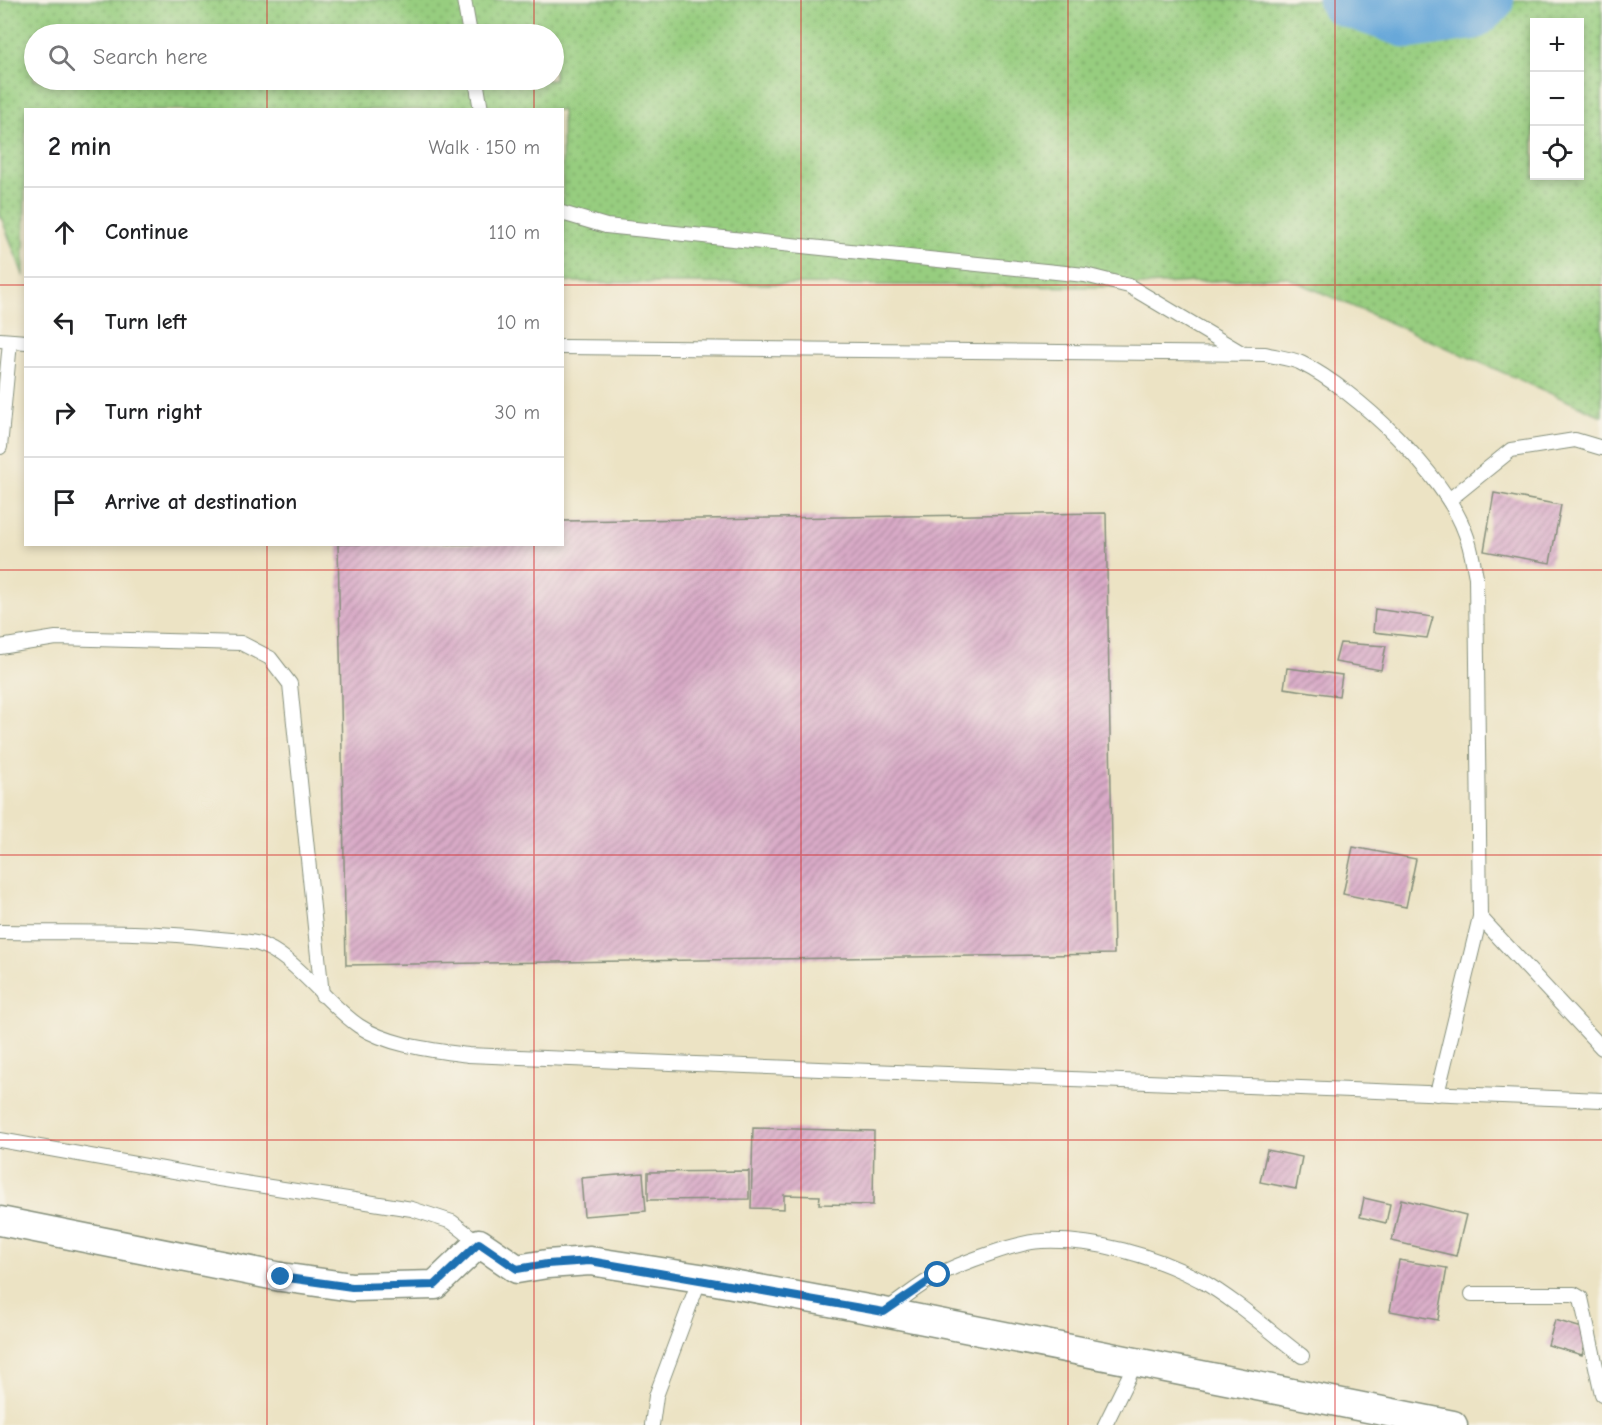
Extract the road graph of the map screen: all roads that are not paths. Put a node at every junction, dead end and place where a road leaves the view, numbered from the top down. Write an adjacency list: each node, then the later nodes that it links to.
1 (464, 0): 2 (lane)
2 (468, 24)
3 (478, 90): 4 (lane)
4 (481, 108)
5 (564, 214): 9 (lane)
6 (5, 341): 7 (lane); 10 (lane)
7 (24, 342)
8 (564, 347): 9 (lane)
9 (1242, 354): 12 (lane)
10 (0, 447)
11 (1602, 448): 12 (lane)
12 (1449, 500): 14 (lane)
13 (0, 647): 16 (lane)
14 (1480, 917): 17 (lane); 18 (lane)
15 (0, 932): 16 (lane)
16 (322, 995): 18 (lane)
17 (1602, 1048)
18 (1437, 1094): 19 (lane)
19 (1602, 1100)
20 (0, 1140): 22 (lane)
21 (0, 1221): 22 (street)
22 (479, 1243): 23 (street)
23 (700, 1278): 25 (street); 29 (lane)
24 (1472, 1294): 28 (lane)
25 (884, 1312): 26 (lane); 27 (street)
26 (1302, 1356)
27 (1136, 1362): 30 (lane); 31 (street)
28 (1602, 1394)
29 (652, 1425)
30 (1105, 1425)
31 (1453, 1425)

